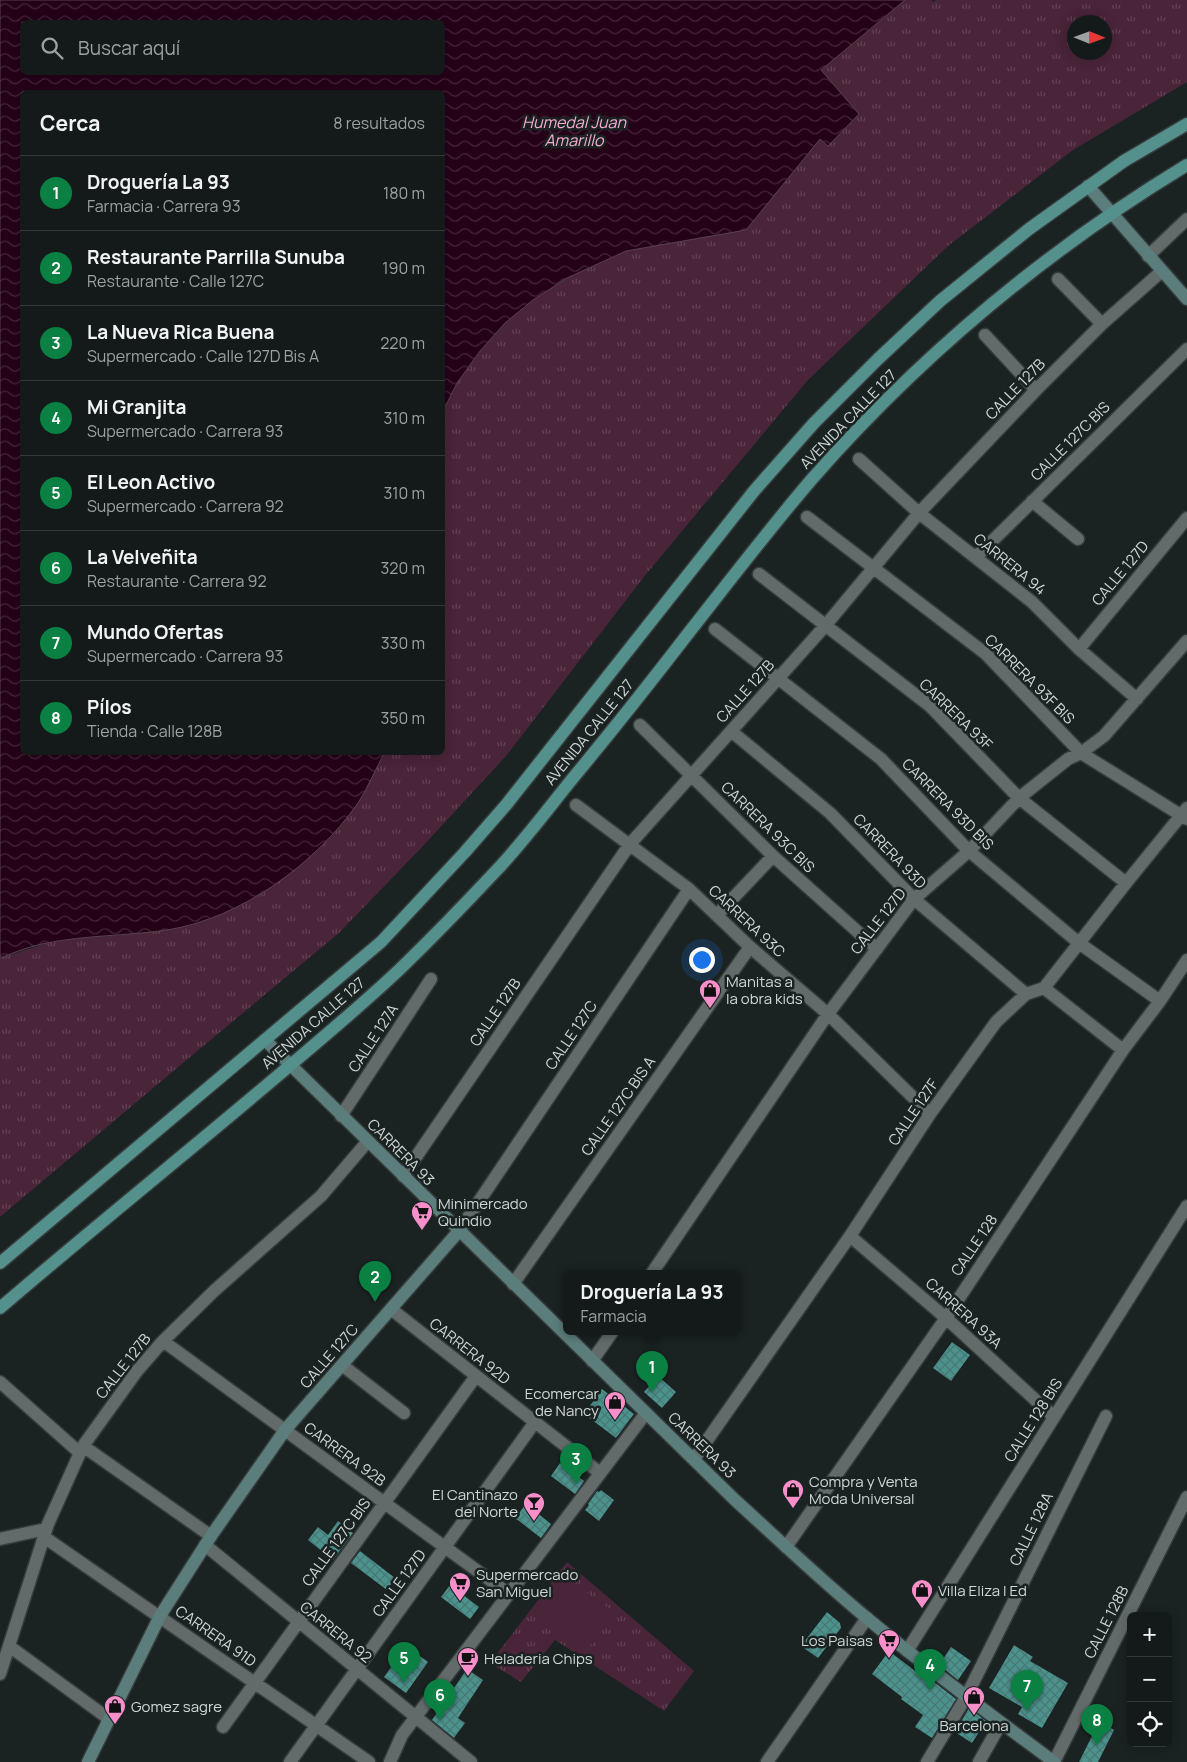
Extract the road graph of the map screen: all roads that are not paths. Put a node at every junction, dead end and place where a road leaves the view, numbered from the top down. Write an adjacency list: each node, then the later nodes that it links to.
1 (1187, 124): 3 (main road, AVENIDA CALLE 127)
2 (1187, 165): 4 (main road, AVENIDA CALLE 127)
3 (1088, 186): 4 (street); 52 (main road, AVENIDA CALLE 127)
4 (1112, 214): 6 (street); 54 (main road, AVENIDA CALLE 127)
5 (1187, 219): 6 (street)
6 (1148, 256): 7 (street)
7 (1162, 271): 9 (street); 10 (street, CALLE 127B)
8 (1058, 279): 10 (street)
9 (1187, 299)
10 (1102, 324): 13 (street, CALLE 127B)
11 (985, 335): 13 (street)
12 (1187, 349): 15 (street, CALLE 127C BIS)
13 (1036, 390): 16 (street, CALLE 127B)
14 (859, 459): 16 (street, CARRERA 94)
15 (1032, 501): 19 (street); 20 (street, CALLE 127C BIS)
16 (919, 513): 20 (street, CARRERA 94); 21 (street, CALLE 127B)
17 (807, 517): 21 (street, CARRERA 93F BIS)
18 (1187, 518): 26 (street, CALLE 127D)
19 (1078, 540)
20 (976, 557): 26 (street, CARRERA 94)
21 (874, 567): 23 (street, CALLE 127B); 31 (street, CARRERA 93F BIS)
22 (759, 574): 23 (street, CARRERA 93F)
23 (825, 626): 27 (street, CALLE 127B); 33 (street, CARRERA 93F)
24 (715, 629): 27 (street, CARRERA 93D BIS)
25 (1187, 640): 28 (street, CALLE 127D)
26 (1079, 649): 28 (street, CARRERA 94)
27 (778, 680): 30 (street, CALLE 127B); 37 (street, CARRERA 93D BIS)
28 (1137, 699): 31 (street, CALLE 127D)
29 (640, 725): 32 (street, CARRERA 93C BIS)
30 (731, 732): 32 (street, CALLE 127B); 41 (street, CARRERA 93D)
31 (1080, 753): 33 (street, CALLE 127D); 35 (street, CARRERA 93F BIS)
32 (691, 775): 36 (street, CALLE 127B); 38 (street, CARRERA 93C BIS)
33 (1019, 798): 37 (street, CALLE 127D); 39 (street, CARRERA 93F)
34 (576, 805): 36 (street, CARRERA 93C)
35 (1185, 814): 39 (street)
36 (630, 844): 40 (street, CARRERA 93C); 58 (street, CALLE 127B)
37 (969, 851): 41 (street, CALLE 127D); 43 (street, CARRERA 93D BIS)
38 (773, 856): 42 (street); 45 (street, CARRERA 93C BIS)
39 (1126, 883): 43 (street)
40 (689, 889): 42 (street, CARRERA 93C); 60 (street, CALLE 127C)
41 (914, 899): 45 (street, CALLE 127D); 49 (street, CARRERA 93D)
42 (717, 915): 44 (street, CARRERA 93C)
43 (1079, 943): 48 (street); 50 (street, CARRERA 93D BIS)
44 (750, 947): 51 (street, CARRERA 93C); 64 (street, CALLE 127C BIS A)
45 (877, 949): 51 (street, CALLE 127D)
46 (1187, 960): 50 (street, CALLE 128)
47 (431, 979): 56 (street, CALLE 127A)
48 (1044, 988): 49 (street, CALLE 127F); 53 (street)
49 (1026, 994): 55 (street, CALLE 127F)
50 (1160, 1001): 53 (street, CALLE 128)
51 (828, 1014): 55 (street, CARRERA 93C); 63 (street, CALLE 127D)
52 (265, 1040): 54 (street, CARRERA 93); 62 (main road, AVENIDA CALLE 127)
53 (1123, 1050): 67 (street, CALLE 128)
54 (290, 1065): 56 (street, CARRERA 93); 65 (main road, AVENIDA CALLE 127)
55 (930, 1114): 61 (street, CALLE 127F)
56 (341, 1116): 57 (street, CARRERA 93)
57 (368, 1141): 58 (street, CARRERA 93); 71 (street, CALLE 127B)
58 (403, 1176): 60 (street, CARRERA 93)
59 (1187, 1206): 79 (street, CALLE 128 BIS)
60 (458, 1231): 64 (street, CARRERA 93); 66 (street, CALLE 127C)
61 (850, 1236): 67 (street, CARRERA 93A); 83 (street, CALLE 127F)
62 (0, 1263)
63 (654, 1270)
64 (513, 1284): 68 (street, CARRERA 93)
65 (0, 1308)
66 (390, 1310): 73 (street, CALLE 127C); 74 (street, CARRERA 92D)
67 (946, 1318): 79 (street, CARRERA 93A); 91 (street, CALLE 128)
68 (563, 1333)
69 (565, 1335): 72 (street, CARRERA 93)
70 (610, 1335): 72 (street)
71 (162, 1341): 81 (street, CARRERA 92B); 82 (street, CALLE 127B)
72 (592, 1361): 77 (street, CARRERA 93)
73 (342, 1365): 76 (street); 81 (street, CALLE 127C)
74 (476, 1376): 80 (street, CARRERA 92D); 86 (street, CALLE 127C BIS)
75 (0, 1382): 82 (street, CARRERA 92)
76 (404, 1413)
77 (646, 1413): 83 (street, CARRERA 93); 84 (street)
78 (1106, 1416): 101 (street, CALLE 128A)
79 (1054, 1418): 97 (street, CALLE 128 BIS)
80 (535, 1422): 84 (street, CARRERA 92D); 90 (street, CALLE 127D)
81 (285, 1430): 86 (street, CARRERA 92B); 89 (street, CALLE 127C)
82 (82, 1449): 87 (street, CALLE 127B); 89 (street, CARRERA 92)
83 (694, 1459): 91 (street, CARRERA 93)
84 (600, 1473): 92 (street)
85 (1187, 1497): 115 (street, CALLE 128B)
86 (384, 1503): 90 (street, CARRERA 92B); 95 (street, CALLE 127C BIS)
87 (45, 1533): 88 (street); 93 (street, CARRERA 91D); 96 (street, CALLE 127B)
88 (0, 1540)
89 (208, 1540): 93 (street, CALLE 127C); 95 (street, CARRERA 92)
90 (445, 1547): 92 (street, CARRERA 92B); 98 (street, CALLE 127D)
91 (786, 1547): 94 (street, CARRERA 93)
92 (509, 1594): 102 (street)
93 (160, 1616): 100 (street, CARRERA 91D); 103 (street, CALLE 127C)
94 (867, 1618): 97 (street, CARRERA 93); 112 (street)
95 (299, 1622): 98 (street, CARRERA 92); 100 (street, CALLE 127C BIS)
96 (9, 1646): 99 (street, CALLE 127B); 103 (street)
97 (907, 1650): 101 (street, CARRERA 93)
98 (357, 1669): 102 (street, CARRERA 92); 105 (street, CALLE 127D)
99 (0, 1674)
100 (255, 1683): 105 (street, CARRERA 91D); 106 (street, CALLE 127C BIS)
101 (966, 1697): 104 (street, CARRERA 93); 113 (street, CALLE 128A)
102 (416, 1717): 110 (street); 111 (street, CARRERA 92)
103 (109, 1719): 107 (street, CALLE 127C)
104 (1001, 1723): 114 (street); 115 (street, CARRERA 93)
105 (316, 1726): 108 (street, CALLE 127D); 109 (street, CARRERA 91D)
106 (223, 1727)
107 (89, 1762)
108 (290, 1762)
109 (369, 1762)
110 (390, 1762)
111 (471, 1762)
112 (767, 1762)
113 (927, 1762)
114 (979, 1762)
115 (1054, 1762)

